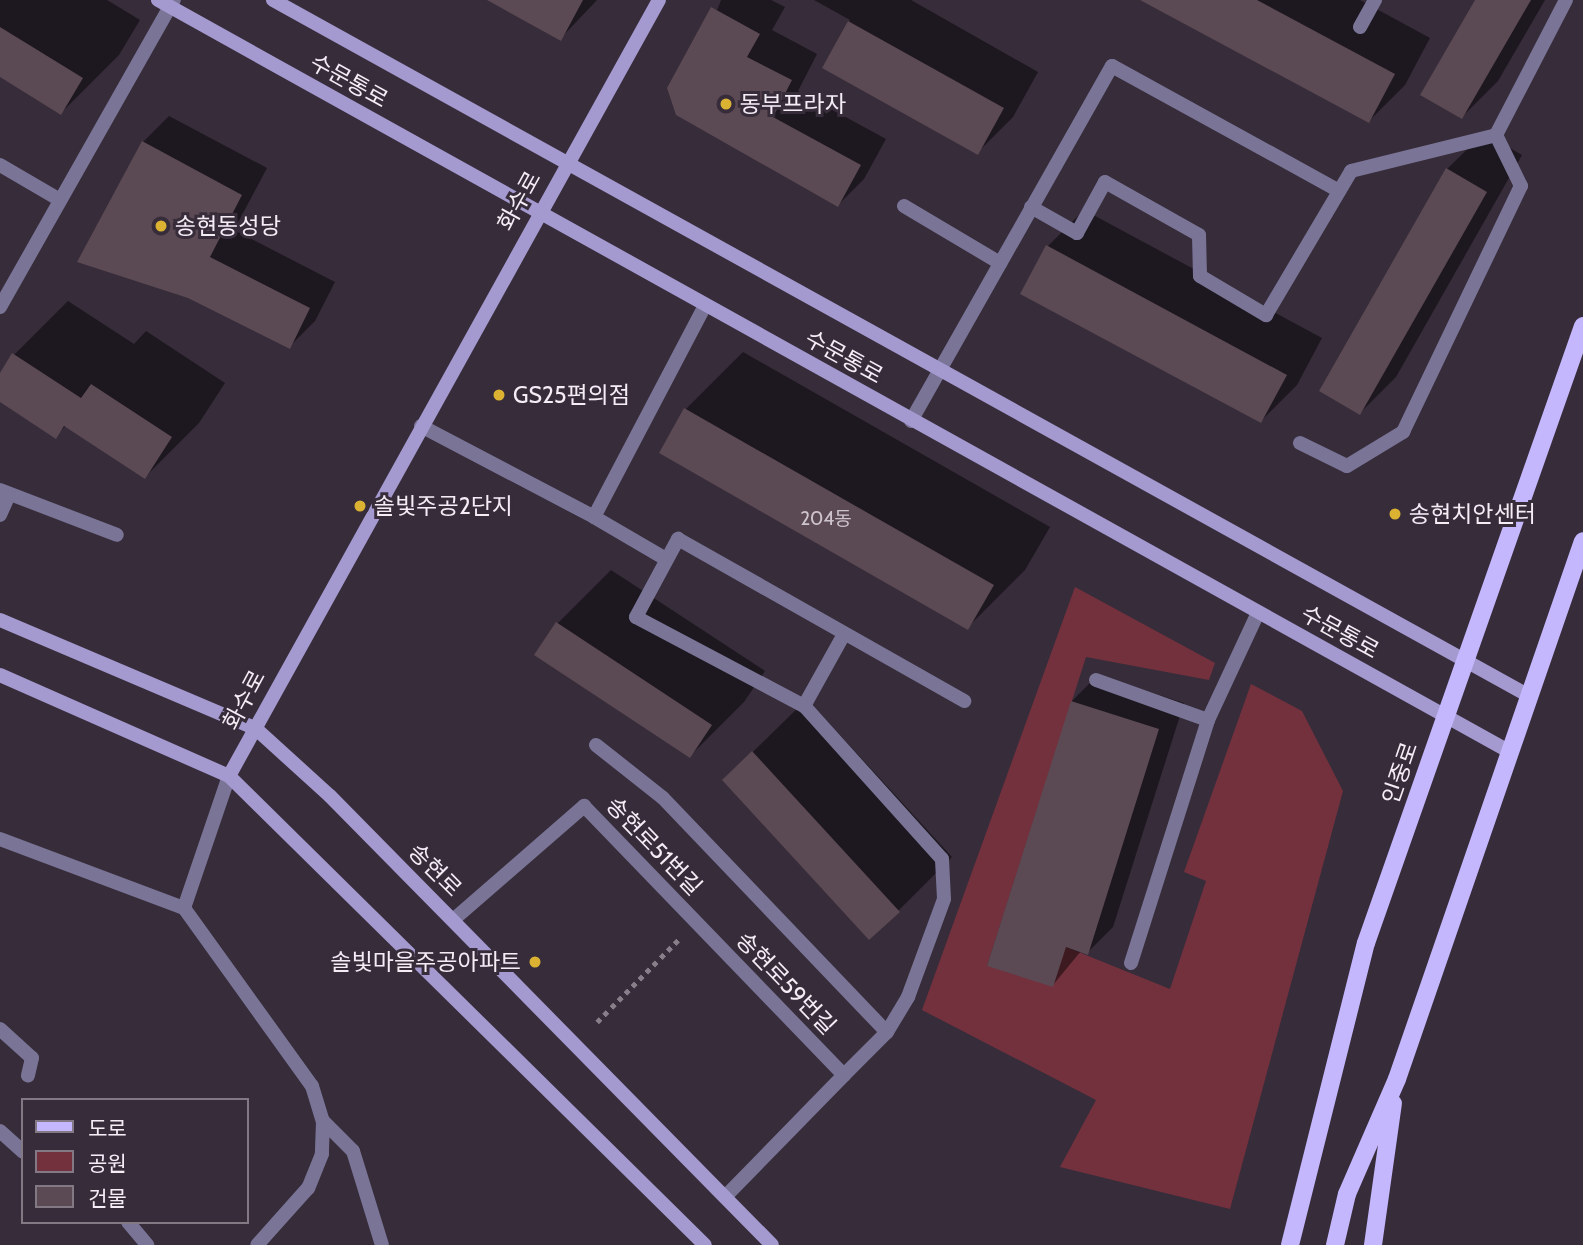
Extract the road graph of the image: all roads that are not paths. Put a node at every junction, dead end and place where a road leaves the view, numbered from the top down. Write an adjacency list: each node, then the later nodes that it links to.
1 (273, 0): 8 (street, 수문통로)
2 (659, 0): 8 (street, 화수로)
3 (1375, 0): 6 (street)
4 (1566, 0): 7 (street)
5 (167, 2): 11 (street); 14 (street, 수문통로)
6 (1360, 27)
7 (1496, 135): 10 (street); 23 (street)
8 (567, 163): 14 (street, 화수로); 20 (street, 수문통로)
9 (0, 165): 11 (street)
10 (1339, 191): 13 (street); 13 (street)
11 (61, 200): 16 (street)
12 (904, 206): 15 (street)
13 (1031, 207): 15 (street)
14 (539, 213): 17 (street, 수문통로); 22 (street, 화수로)
15 (1000, 262): 20 (street)
16 (5, 286): 18 (street)
17 (705, 306): 21 (street, 수문통로); 26 (street)
18 (0, 307)
19 (1583, 326): 33 (main road, 인중로)
20 (939, 370): 21 (street); 33 (street, 수문통로)
21 (911, 421): 30 (street, 수문통로)
22 (421, 426): 26 (street); 41 (street, 화수로)
23 (1300, 443)
24 (4, 493): 25 (street); 27 (street)
25 (0, 515)
26 (594, 517): 29 (street)
27 (117, 534)
28 (1583, 541): 36 (main road)
29 (666, 559): 32 (street); 38 (street)
30 (1258, 613): 39 (street, 수문통로); 40 (street)
31 (0, 620): 41 (street, 송현로)
32 (844, 634): 37 (street); 38 (street)
33 (1466, 660): 36 (street, 수문통로); 39 (main road, 인중로)
34 (0, 675): 44 (street)
35 (1097, 680): 40 (street)
36 (1529, 696): 43 (main road)
37 (964, 701)
38 (804, 706): 51 (street)
39 (1446, 717): 43 (street, 수문통로); 65 (main road, 인중로)
40 (1208, 720): 49 (street)
41 (255, 728): 44 (street, 화수로); 47 (street, 송현로)
42 (596, 745): 51 (street)
43 (1510, 752): 54 (main road)
44 (229, 776): 46 (street); 63 (street)
45 (0, 839): 46 (street)
46 (184, 908): 55 (street)
47 (453, 920): 48 (street, 송현로51번길); 58 (street, 송현로)
48 (696, 922): 52 (street, 송현로59번길)
49 (1131, 963)
50 (0, 1029): 53 (street)
51 (887, 1032): 52 (street)
52 (844, 1075): 58 (street)
53 (28, 1076)
54 (1397, 1079): 66 (main road); 67 (main road)
55 (323, 1121): 61 (street); 62 (street)
56 (0, 1130): 57 (street)
57 (21, 1150)
58 (725, 1197): 64 (street, 송현로)
59 (130, 1224): 60 (street)
60 (146, 1245)
61 (257, 1245)
62 (382, 1245)
63 (705, 1245)
64 (772, 1245)
65 (1290, 1245)
66 (1335, 1245)
67 (1373, 1245)

